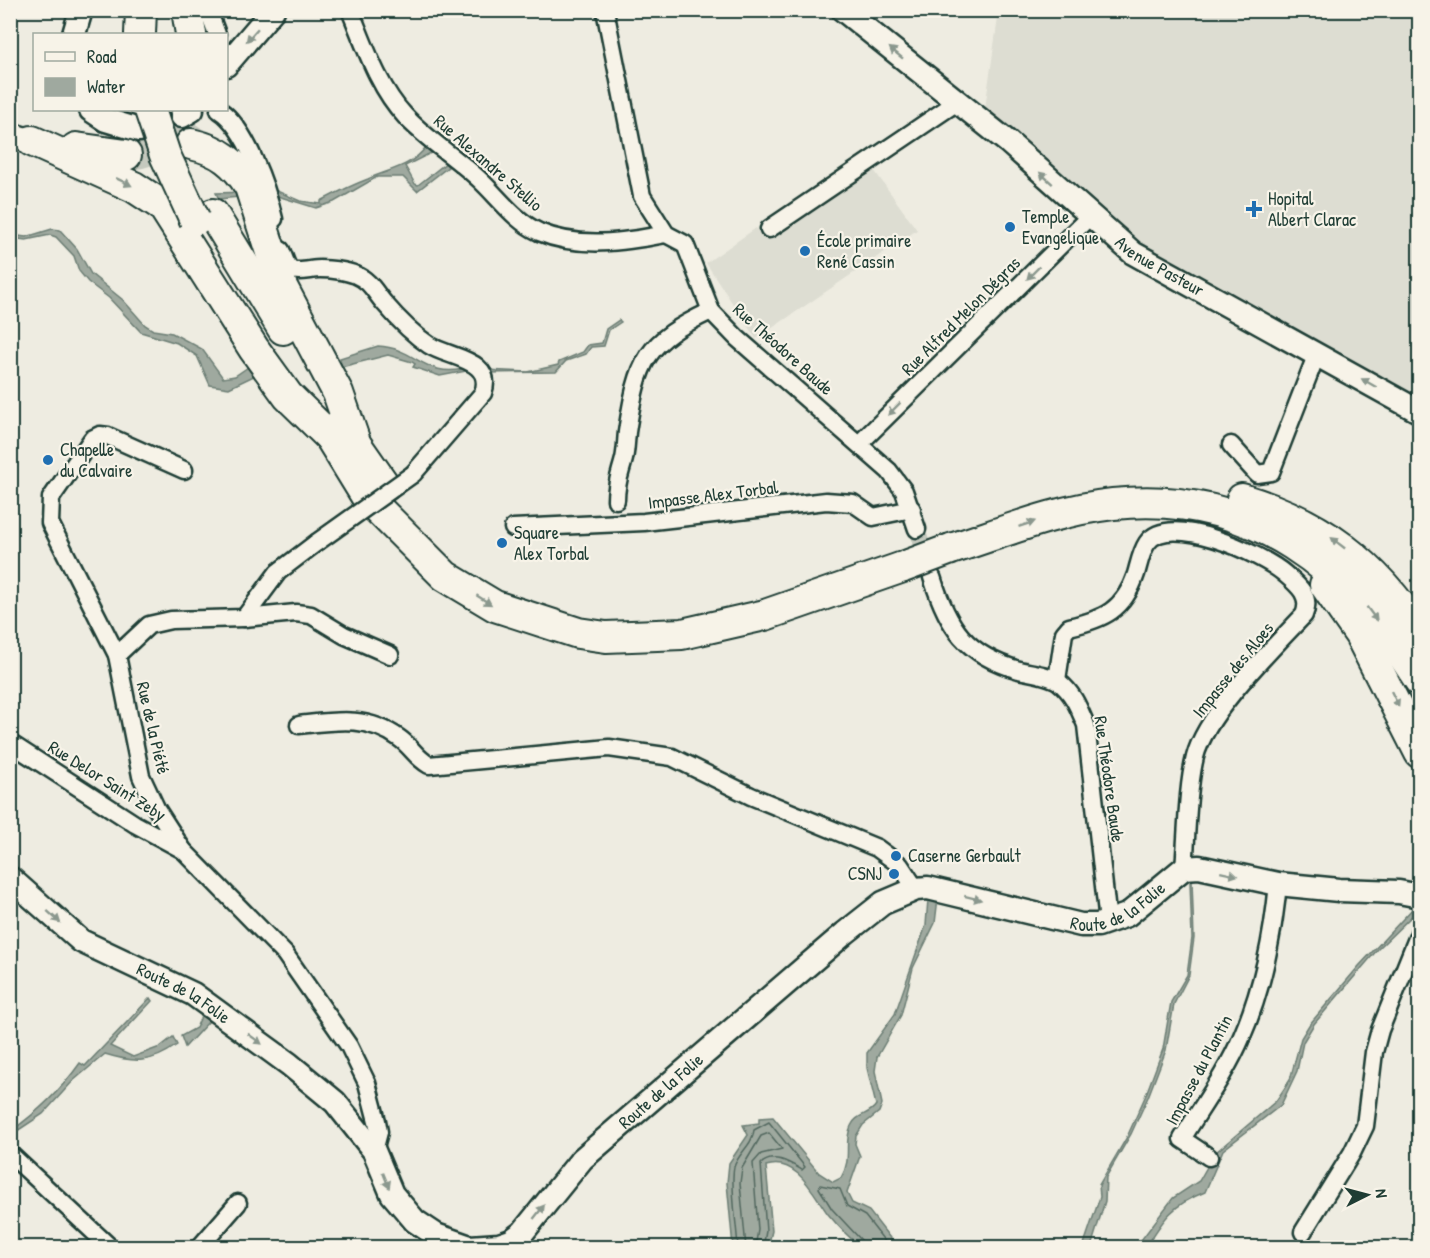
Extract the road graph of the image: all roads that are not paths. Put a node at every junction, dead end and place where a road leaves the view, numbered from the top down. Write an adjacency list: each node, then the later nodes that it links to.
1 (81, 10): 10 (street)
2 (141, 10): 11 (highway)
3 (160, 10): 12 (highway)
4 (187, 10): 13 (highway)
5 (208, 10): 14 (street)
6 (273, 10): 15 (street, one-way to 15)
7 (350, 10): 26 (street, Rue Alexandre Stellio)
8 (605, 10): 26 (street, Rue Théodore Baude)
9 (843, 10): 16 (street, Avenue Pasteur, one-way to 9)
10 (74, 33)
11 (140, 33)
12 (159, 33)
13 (191, 33)
14 (217, 33)
15 (228, 58)
16 (957, 102): 24 (street, Avenue Pasteur, one-way to 16); 25 (street)
17 (92, 111): 20 (street)
18 (220, 111): 22 (street)
19 (184, 120): 22 (highway); 23 (highway)
20 (138, 131): 21 (highway); 23 (highway, bridge)
21 (21, 138): 30 (highway, one-way to 30)
22 (260, 193): 30 (highway); 34 (street)
23 (204, 217): 30 (highway)
24 (1089, 217): 28 (street, Avenue Pasteur); 31 (street, Rue Alfred Melon Dégras, one-way to 31)
25 (770, 229)
26 (666, 234): 27 (street, Rue Théodore Baude)
27 (711, 311): 31 (street, Rue Théodore Baude); 35 (street)
28 (1316, 356): 29 (street, Avenue Pasteur, one-way to 28); 32 (street)
29 (1419, 412)
30 (343, 440): 34 (highway)
31 (859, 444): 36 (street, Rue Théodore Baude)
32 (1231, 444)
33 (184, 470): 43 (street, Rue de la Piété)
34 (387, 492): 39 (highway); 41 (street, bridge)
35 (616, 500)
36 (912, 509): 38 (street, Impasse Alex Torbal); 39 (street, Rue Théodore Baude)
37 (1256, 523): 39 (highway, one-way to 37); 46 (highway, one-way to 46); 49 (highway, one-way to 49)
38 (513, 528)
39 (923, 546): 42 (highway, one-way to 39)
40 (932, 577): 45 (street)
41 (244, 618): 43 (street); 44 (street)
42 (1419, 633)
43 (117, 655): 50 (street, Rue de la Piété)
44 (390, 655)
45 (1057, 680): 51 (street, Impasse des Aloes); 56 (street, Rue Théodore Baude)
46 (1419, 681)
47 (299, 725): 54 (street)
48 (10, 743): 50 (street, Rue Delor Saint Zeby)
49 (1419, 753)
50 (183, 850): 58 (street, Rue de la Piété)
51 (1184, 868): 53 (street, Route de la Folie, one-way to 53); 56 (street, Route de la Folie)
52 (10, 878): 58 (street, Route de la Folie, one-way to 58)
53 (1278, 884): 55 (street, Route de la Folie); 60 (street, Impasse du Plantin)
54 (916, 889): 56 (street, Route de la Folie, one-way to 56); 58 (street, Route de la Folie, one-way to 54)
55 (1419, 897)
56 (1107, 922)
57 (1419, 931): 62 (street)
58 (374, 1152)
59 (10, 1154): 63 (street)
60 (1209, 1157)
61 (238, 1203): 64 (street)
62 (1303, 1232)
63 (111, 1248)
64 (199, 1248)

